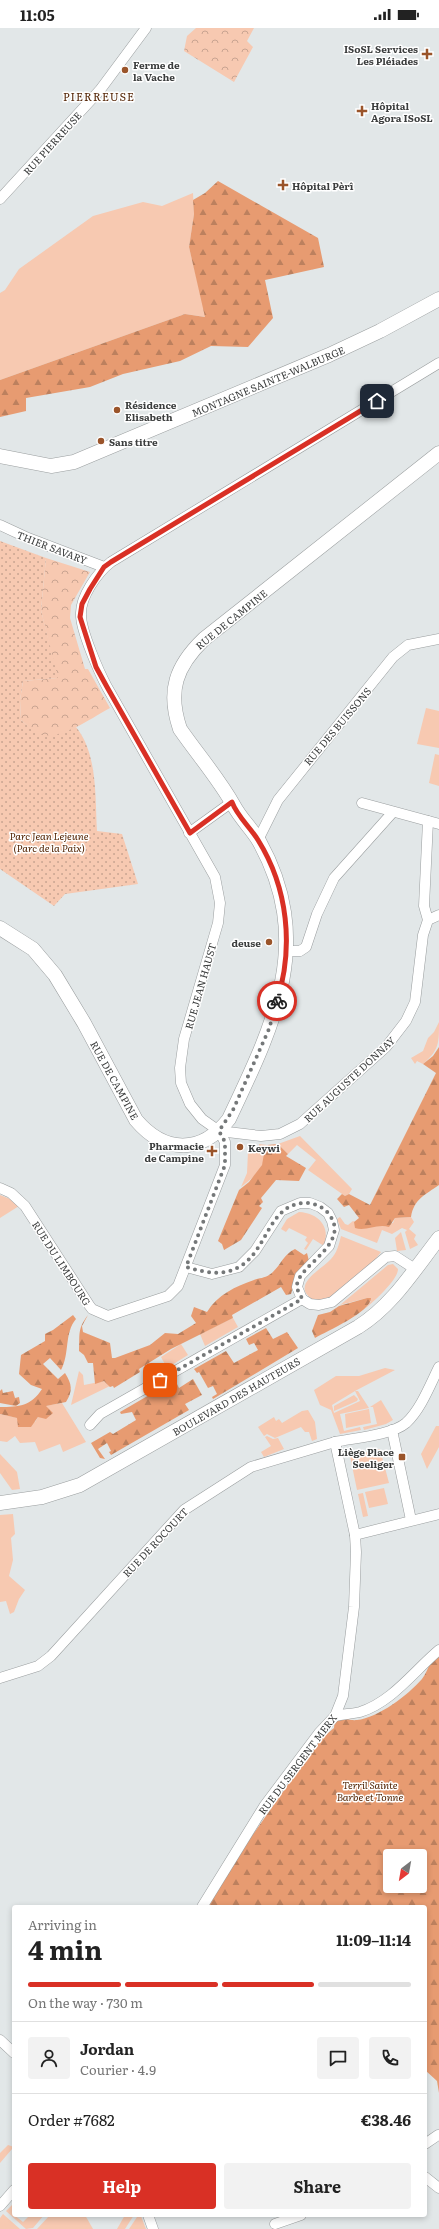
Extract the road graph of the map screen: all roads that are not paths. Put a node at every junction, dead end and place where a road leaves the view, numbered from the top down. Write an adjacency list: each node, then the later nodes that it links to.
1 (146, 28): 2 (street, RUE PIERREUSE)
2 (0, 199)
3 (439, 299): 6 (street, MONTAGNE SAINTE-WALBURGE)
4 (439, 363): 8 (street)
5 (439, 453): 10 (street, RUE DE CAMPINE)
6 (0, 456)
7 (0, 525): 8 (street, THIER SAVARY)
8 (104, 567): 15 (street, RUE JEAN HAUST)
9 (439, 638): 16 (street, RUE DES BUISSONS)
10 (232, 802): 15 (street); 16 (street, RUE DE CAMPINE)
11 (362, 803): 12 (street)
12 (393, 812): 13 (street); 20 (street)
13 (428, 821): 14 (street); 18 (street)
14 (439, 824)
15 (190, 833): 21 (street, RUE JEAN HAUST)
16 (258, 840): 20 (street, RUE DE CAMPINE)
17 (439, 915): 18 (street)
18 (428, 920): 21 (street, RUE AUGUSTE DONNAY)
19 (0, 928): 21 (street, RUE DE CAMPINE)
20 (286, 951): 21 (street, RUE DE CAMPINE)
21 (219, 1131): 24 (street, RUE DU LIMBOURG)
22 (0, 1188): 24 (street, RUE DU LIMBOURG)
23 (439, 1238): 25 (street, BOULEVARD DES HAUTEURS)
24 (186, 1267): 26 (street)
25 (415, 1269): 26 (street); 31 (street, BOULEVARD DES HAUTEURS)
26 (302, 1299): 28 (street)
27 (439, 1367): 29 (street)
28 (90, 1425)
29 (392, 1430): 30 (street, RUE DE ROCOURT); 33 (street)
30 (335, 1442): 34 (street, RUE DU SERGENT MERX); 36 (street, RUE DE ROCOURT)
31 (0, 1503)
32 (439, 1514): 33 (street)
33 (411, 1520): 34 (street)
34 (355, 1535): 37 (street, RUE DU SERGENT MERX)
35 (439, 1650): 37 (street)
36 (0, 1678)
37 (335, 1716): 38 (street, RUE DU SERGENT MERX)
38 (203, 1905)
39 (0, 2040): 40 (street)
40 (12, 2051)
41 (438, 2135): 42 (street)
42 (427, 2143)
43 (427, 2179): 44 (street)
44 (439, 2188)
45 (12, 2192): 46 (street)
46 (0, 2206)
47 (149, 2217): 50 (street)
48 (294, 2217): 49 (street)
49 (275, 2223)
50 (153, 2229)

